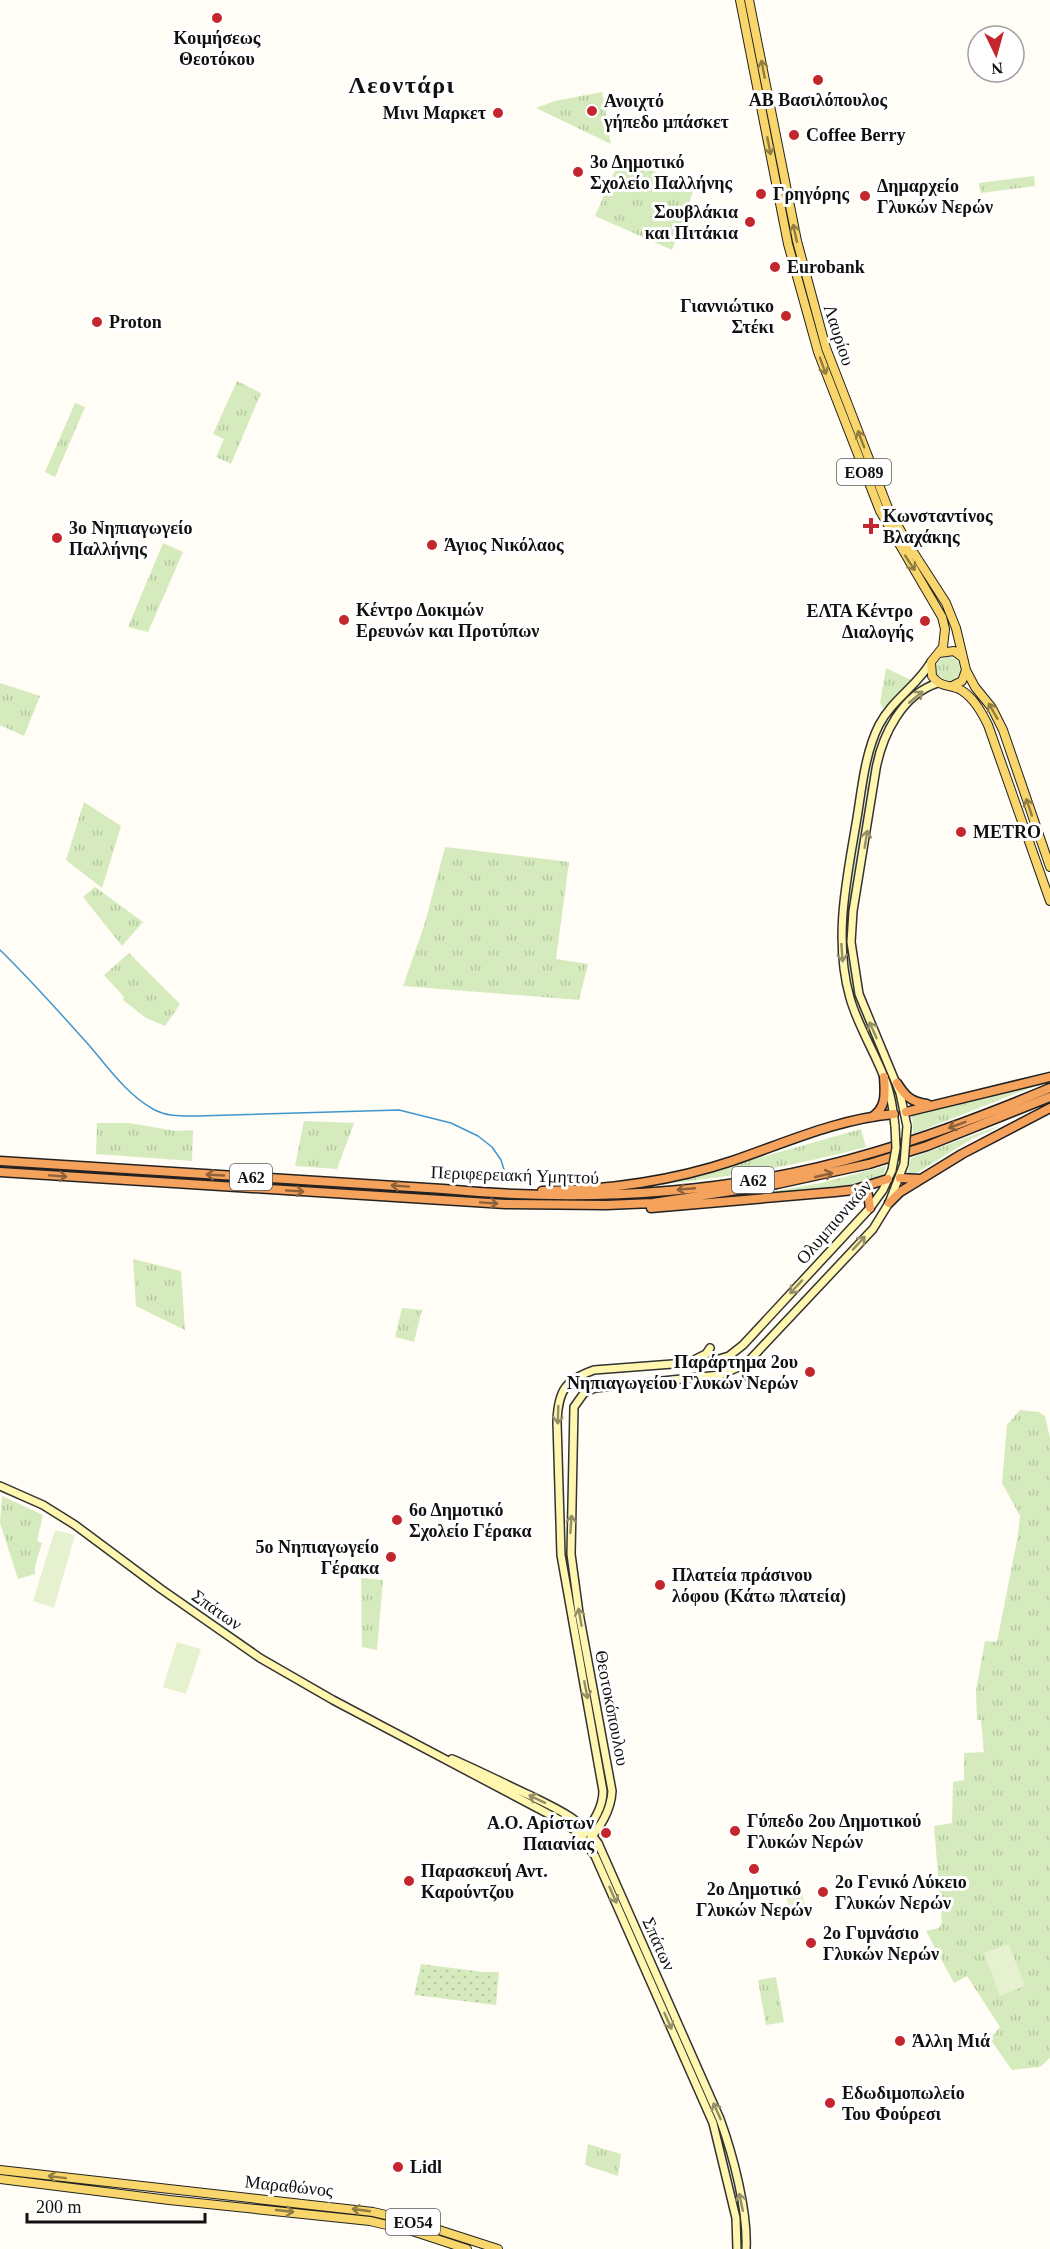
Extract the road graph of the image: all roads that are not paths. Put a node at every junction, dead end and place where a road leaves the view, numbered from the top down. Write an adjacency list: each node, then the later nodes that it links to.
1 (740, 0): 3 (main road, Λαυρίου / ΕΟ89, one-way to 3)
2 (750, 0): 4 (main road, Λαυρίου / ΕΟ89, one-way to 2)
3 (939, 653): 4 (main road); 5 (main road)
4 (962, 657): 6 (main road, Λαυρίου / ΕΟ89)
5 (931, 662): 7 (main road); 11 (main road, Ολυμπιονικών, one-way to 11)
6 (966, 670): 8 (main road); 9 (main road, Λαυρίου / ΕΟ89, one-way to 6)
7 (938, 683): 8 (main road); 13 (main road, Ολυμπιονικών, one-way to 7)
8 (952, 687): 10 (main road)
9 (1050, 867)
10 (1050, 901)
11 (884, 1077): 18 (main road, Ολυμπιονικών); 19 (highway)
12 (1050, 1077): 16 (highway)
13 (897, 1083): 16 (highway); 18 (main road, Ολυμπιονικών)
14 (1050, 1088): 24 (highway, Περιφερειακή Υμηττού / Α62, one-way to 24)
15 (1050, 1097): 27 (highway, Περιφερειακή Υμηττού / Α62, one-way to 15)
16 (933, 1104): 18 (highway)
17 (1050, 1108): 23 (highway)
18 (900, 1114): 19 (highway); 22 (main road, Ολυμπιονικών, bridge); 22 (main road, bridge)
19 (871, 1118): 24 (highway)
20 (0, 1161): 24 (highway, Περιφερειακή Υμηττού / Α62, one-way to 20)
21 (0, 1172): 27 (highway, Περιφερειακή Υμηττού / Α62, one-way to 27)
22 (894, 1176): 23 (highway); 25 (highway); 26 (main road, Ολυμπιονικών); 28 (main road, Ολυμπιονικών)
23 (923, 1178): 26 (highway)
24 (443, 1189)
25 (853, 1190): 27 (highway); 28 (highway)
26 (889, 1203): 31 (main road, Ολυμπιονικών, one-way to 26)
27 (558, 1206)
28 (870, 1208): 30 (main road, Ολυμπιονικών, one-way to 30)
29 (710, 1348): 30 (main road)
30 (684, 1363): 35 (main road, Ολυμπιονικών, one-way to 35)
31 (746, 1364): 32 (main road); 34 (main road, Ολυμπιονικών, one-way to 31)
32 (756, 1384)
33 (0, 1486): 36 (main road, Σπάτων)
34 (573, 1572): 38 (main road, Θεοτοκόπουλου, one-way to 34)
35 (566, 1592): 37 (main road, Θεοτοκόπουλου, one-way to 37)
36 (424, 1748): 37 (main road, Σπάτων, one-way to 36); 39 (main road, Σπάτων)
37 (587, 1829): 38 (main road, Σπάτων); 39 (main road, Θεοτοκόπουλου)
38 (593, 1836): 39 (main road, Θεοτοκόπουλου); 45 (main road, Σπάτων, one-way to 38)
39 (584, 1840): 44 (main road, Σπάτων, one-way to 44)
40 (0, 2170): 43 (main road, Μαραθώνος / ΕΟ54, one-way to 40)
41 (0, 2179): 42 (main road, Μαραθώνος / ΕΟ54, one-way to 42)
42 (467, 2249)
43 (498, 2249)
44 (737, 2249)
45 (746, 2249)

